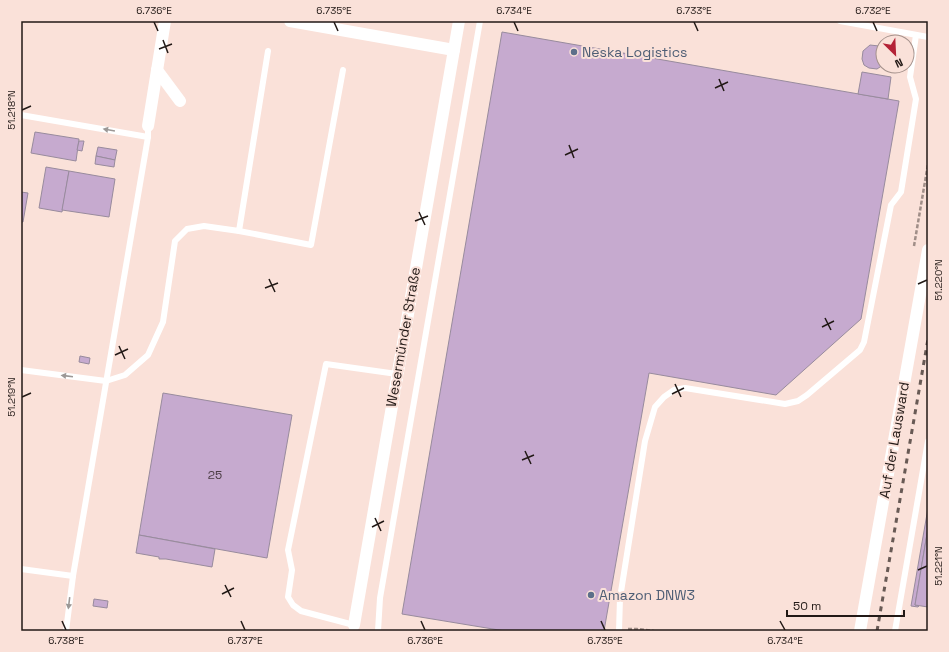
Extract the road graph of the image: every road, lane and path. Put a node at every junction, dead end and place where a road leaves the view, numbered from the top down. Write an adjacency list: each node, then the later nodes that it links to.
1 (165, 21): 11 (street)
2 (290, 21): 6 (street)
3 (459, 21): 9 (street, Wesermünder Straße)
4 (480, 21): 27 (lane)
5 (840, 21): 7 (lane)
6 (306, 22): 9 (street)
7 (916, 35): 8 (lane); 25 (lane)
8 (928, 37)
9 (454, 50): 19 (street, Wesermünder Straße)
10 (268, 51): 16 (lane)
11 (157, 70): 13 (street); 15 (street)
12 (343, 70): 16 (lane)
13 (180, 100)
14 (21, 115): 15 (lane, one-way to 14)
15 (148, 132): 20 (lane)
16 (239, 231): 20 (lane)
17 (928, 250): 29 (street, Auf der Lausward)
18 (21, 370): 20 (lane, one-way to 18)
19 (397, 374): 24 (street, Wesermünder Straße); 24 (lane)
20 (106, 381): 23 (lane)
21 (928, 441): 30 (lane)
22 (21, 569): 23 (lane)
23 (73, 576): 26 (lane, one-way to 26)
24 (354, 625)
25 (619, 630): 28 (path)
26 (66, 631)
27 (378, 631)
28 (654, 631)
29 (860, 631)
30 (895, 631)

